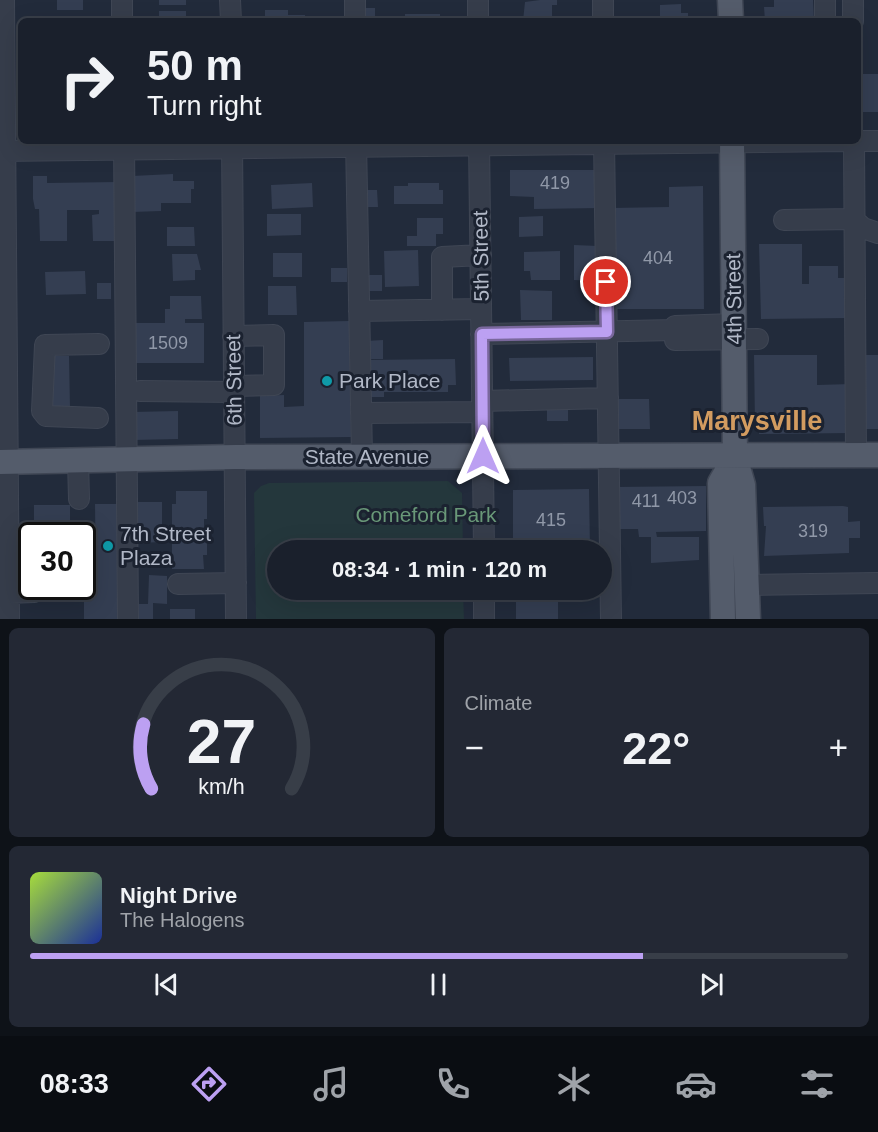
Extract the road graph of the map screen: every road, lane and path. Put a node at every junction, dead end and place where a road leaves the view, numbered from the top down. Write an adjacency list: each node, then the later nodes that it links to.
1 (4, 0): 27 (street)
2 (122, 0): 10 (street)
3 (230, 0): 11 (street)
4 (355, 0): 12 (street)
5 (478, 0): 13 (street)
6 (603, 0): 14 (street)
7 (730, 0): 15 (main road)
8 (825, 0): 16 (street)
9 (853, 0): 17 (street)
10 (122, 18)
11 (231, 18)
12 (355, 18)
13 (478, 18)
14 (603, 18)
15 (731, 18)
16 (825, 18)
17 (853, 18)
18 (861, 141): 19 (street)
19 (878, 141)
20 (124, 144): 21 (street); 27 (street); 53 (street)
21 (232, 144): 39 (street, 6th Street)
22 (356, 144): 34 (street)
23 (479, 144): 31 (street, 5th Street)
24 (604, 144): 36 (street)
25 (732, 144): 38 (main road, 4th Street)
26 (856, 144): 28 (street)
27 (3, 150): 35 (street)
28 (853, 219): 29 (street); 30 (street); 47 (street)
29 (784, 220)
30 (878, 233)
31 (481, 255): 32 (street, 5th Street); 33 (street)
32 (481, 309): 33 (street); 37 (street, 5th Street)
33 (442, 310): 34 (street)
34 (359, 311): 45 (street)
35 (3, 312): 55 (street)
36 (607, 332): 37 (street); 38 (street); 43 (street)
37 (482, 334): 44 (street, 5th Street)
38 (742, 334): 51 (main road, 4th Street)
39 (233, 336): 41 (street, 6th Street); 41 (street)
40 (99, 344): 46 (street)
41 (234, 389): 42 (street); 52 (street, 6th Street)
42 (140, 391)
43 (608, 399): 44 (street); 49 (street)
44 (482, 406): 45 (street); 48 (street, 5th Street)
45 (361, 413): 50 (street)
46 (98, 418)
47 (867, 455): 51 (main road, State Avenue)
48 (483, 456): 49 (main road, State Avenue); 50 (main road, State Avenue); 57 (street, 5th Street)
49 (608, 456): 51 (main road, State Avenue); 69 (street)
50 (362, 457): 52 (main road, State Avenue)
51 (735, 457): 61 (main road, 4th Street); 70 (main road)
52 (235, 458): 53 (main road, State Avenue); 58 (street, 6th Street)
53 (125, 459): 54 (main road, State Avenue); 66 (street)
54 (78, 460): 55 (main road, State Avenue); 56 (street)
55 (4, 461): 62 (street)
56 (79, 499)
57 (484, 540)
58 (236, 583): 60 (street); 67 (street, 6th Street)
59 (878, 583): 61 (street)
60 (178, 584)
61 (747, 585): 71 (main road, 4th Street)
62 (8, 593): 63 (street); 65 (street)
63 (18, 593)
64 (484, 600): 68 (street)
65 (9, 619)
66 (128, 619)
67 (236, 619)
68 (484, 619)
69 (611, 619)
70 (723, 619)
71 (748, 619)

